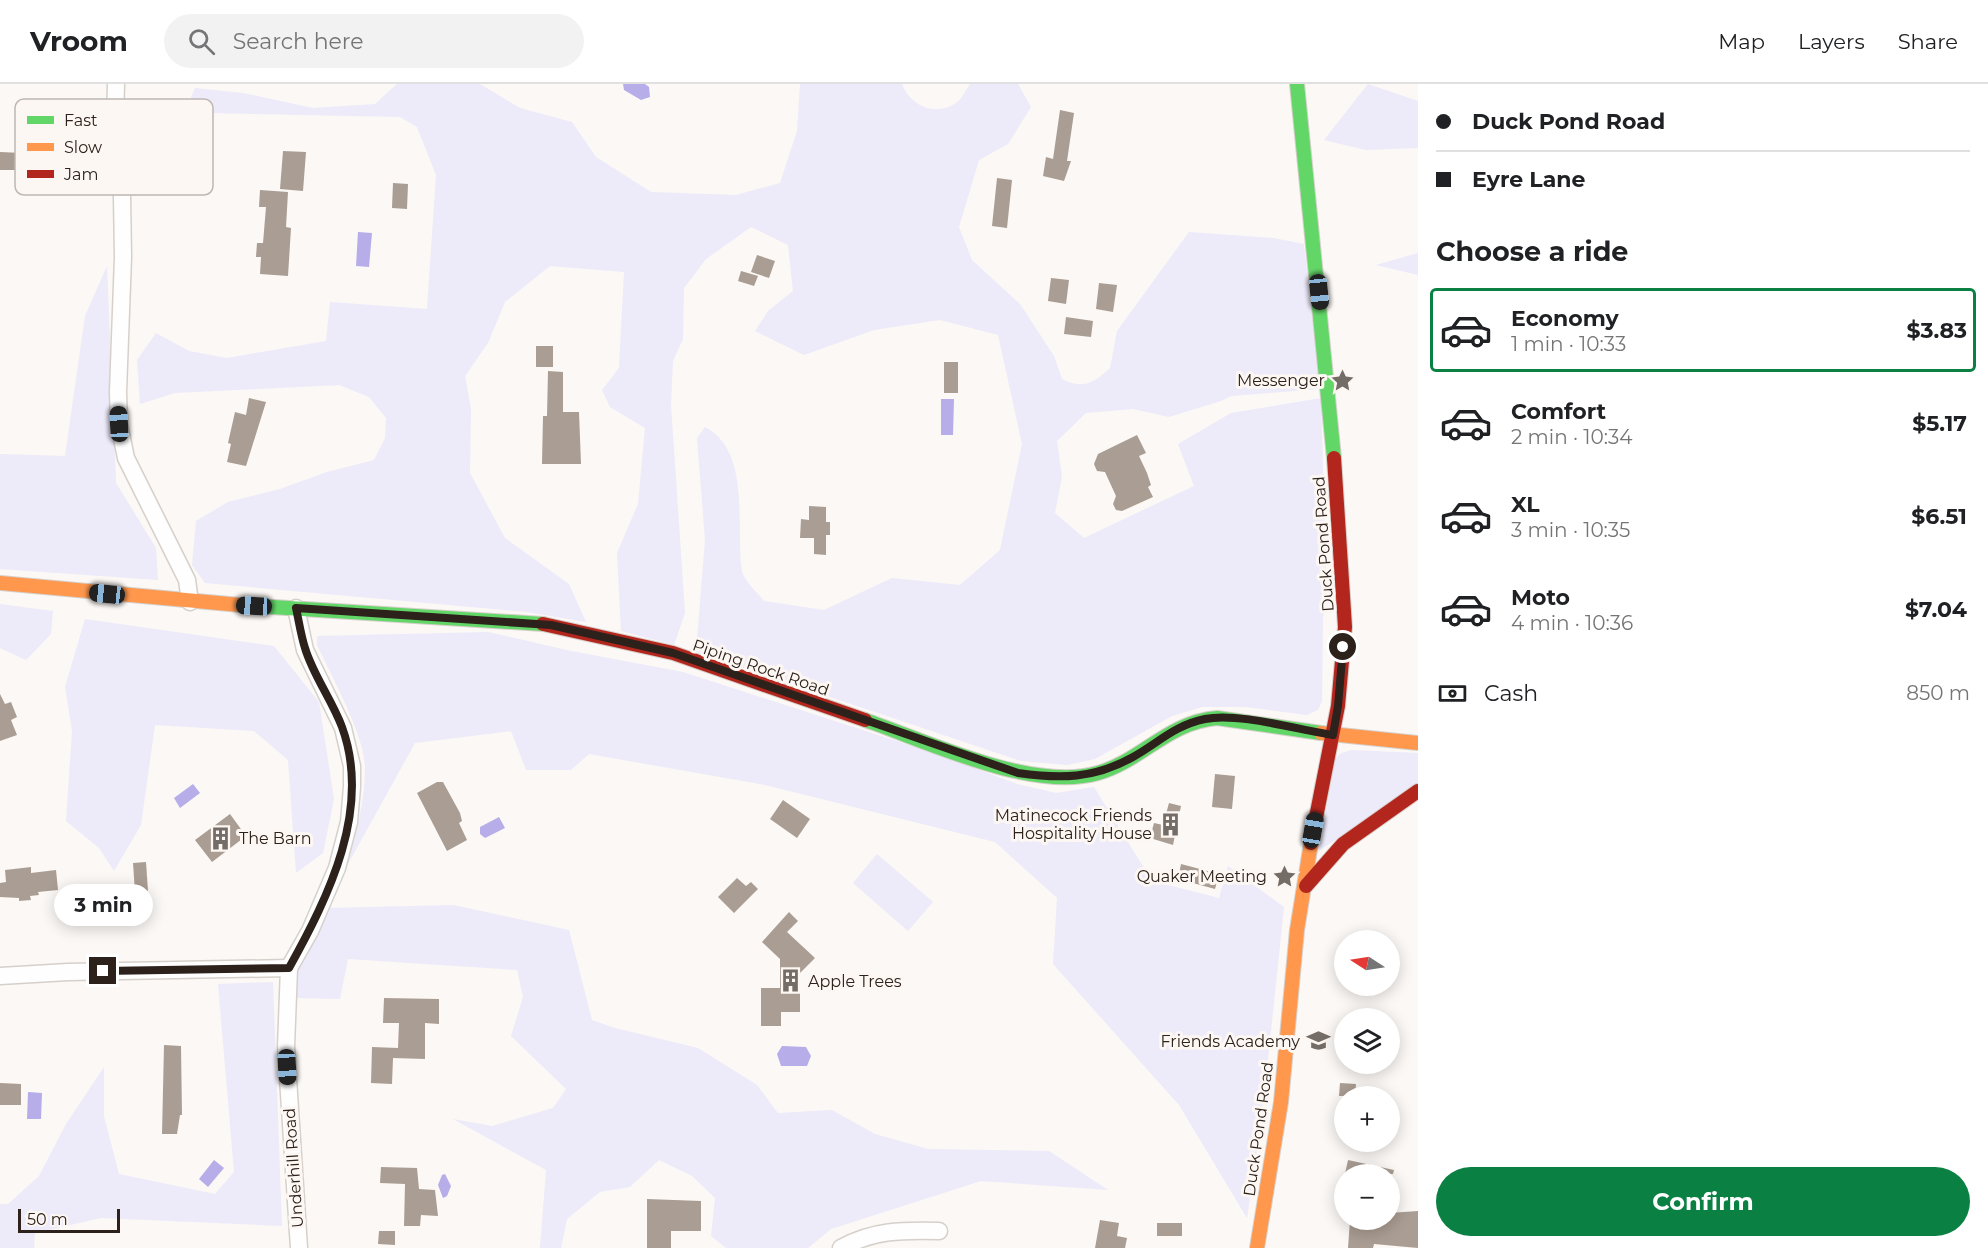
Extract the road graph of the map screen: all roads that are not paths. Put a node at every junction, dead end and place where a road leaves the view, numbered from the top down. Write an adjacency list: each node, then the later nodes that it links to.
1 (116, 84): 3 (street)
2 (1297, 84): 8 (street, Duck Pond Road)
3 (116, 99)
4 (122, 195): 6 (street)
5 (0, 583): 6 (street, Piping Rock Road)
6 (190, 602): 7 (street, Piping Rock Road)
7 (296, 608): 8 (street, Piping Rock Road); 12 (street, Underhill Road)
8 (1333, 735): 9 (street, Piping Rock Road); 11 (street, Duck Pond Road)
9 (1418, 743)
10 (1418, 791): 11 (street)
11 (1302, 893): 17 (street, Duck Pond Road)
12 (289, 968): 13 (street); 15 (street, Underhill Road)
13 (0, 976)
14 (939, 1231): 16 (street)
15 (299, 1248)
16 (841, 1248)
17 (1257, 1248)

